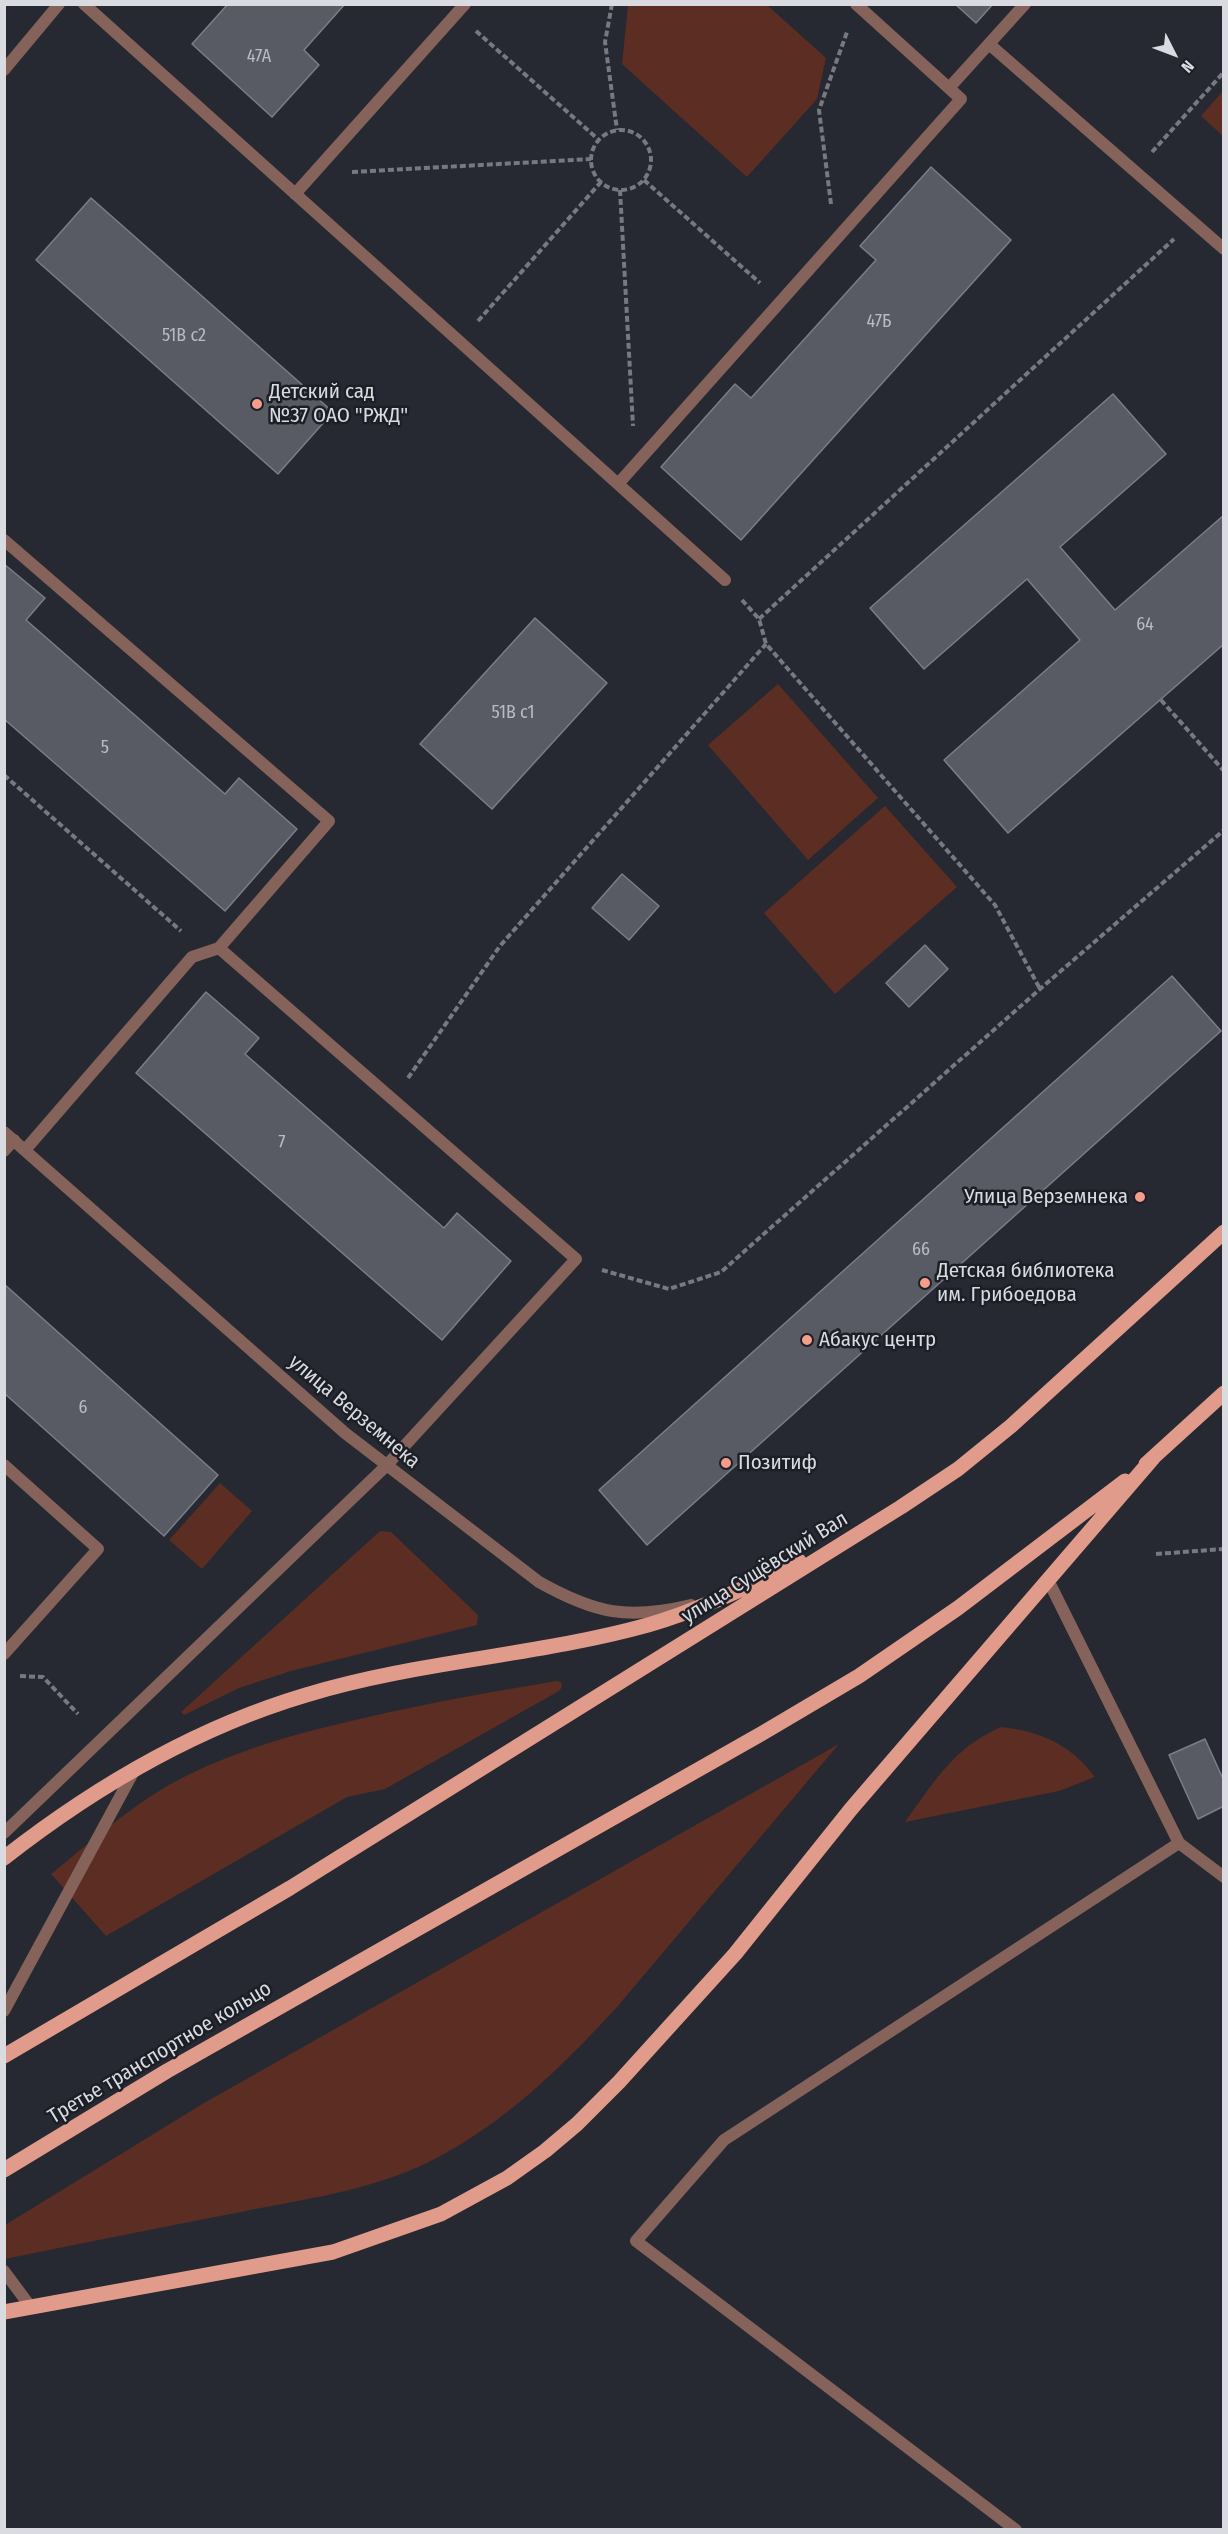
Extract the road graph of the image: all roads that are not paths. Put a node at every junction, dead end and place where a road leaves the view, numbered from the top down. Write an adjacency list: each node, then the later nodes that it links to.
1 (59, 4): 7 (street)
2 (84, 4): 9 (street)
3 (1025, 4): 6 (street)
4 (856, 5): 8 (street)
5 (461, 9): 9 (street)
6 (989, 44): 8 (street); 10 (street)
7 (4, 70)
8 (950, 88): 11 (street)
9 (295, 194): 11 (street)
10 (1224, 249)
11 (618, 484): 13 (street)
12 (4, 540): 14 (street)
13 (725, 580)
14 (219, 948): 16 (street); 22 (street)
15 (9, 1136): 16 (street, улица Верземнека); 17 (street)
16 (25, 1150): 22 (street, улица Верземнека)
17 (4, 1151)
18 (1224, 1232): 23 (main road, улица Сущёвский Вал)
19 (1224, 1393): 20 (main road)
20 (1153, 1458): 24 (main road); 34 (main road, Третье транспортное кольцо)
21 (4, 1466): 26 (street)
22 (386, 1466): 25 (street, улица Верземнека); 28 (street)
23 (901, 1507): 25 (main road); 33 (main road, улица Сущёвский Вал)
24 (1048, 1580): 29 (street); 36 (main road)
25 (726, 1595): 27 (main road)
26 (4, 1654)
27 (135, 1768): 30 (main road); 32 (street)
28 (4, 1833)
29 (1179, 1843): 31 (street); 38 (street)
30 (4, 1857)
31 (1224, 1877)
32 (4, 2011)
33 (4, 2056)
34 (4, 2170)
35 (4, 2271): 36 (street)
36 (30, 2306): 37 (main road)
37 (4, 2312)
38 (1016, 2529)

